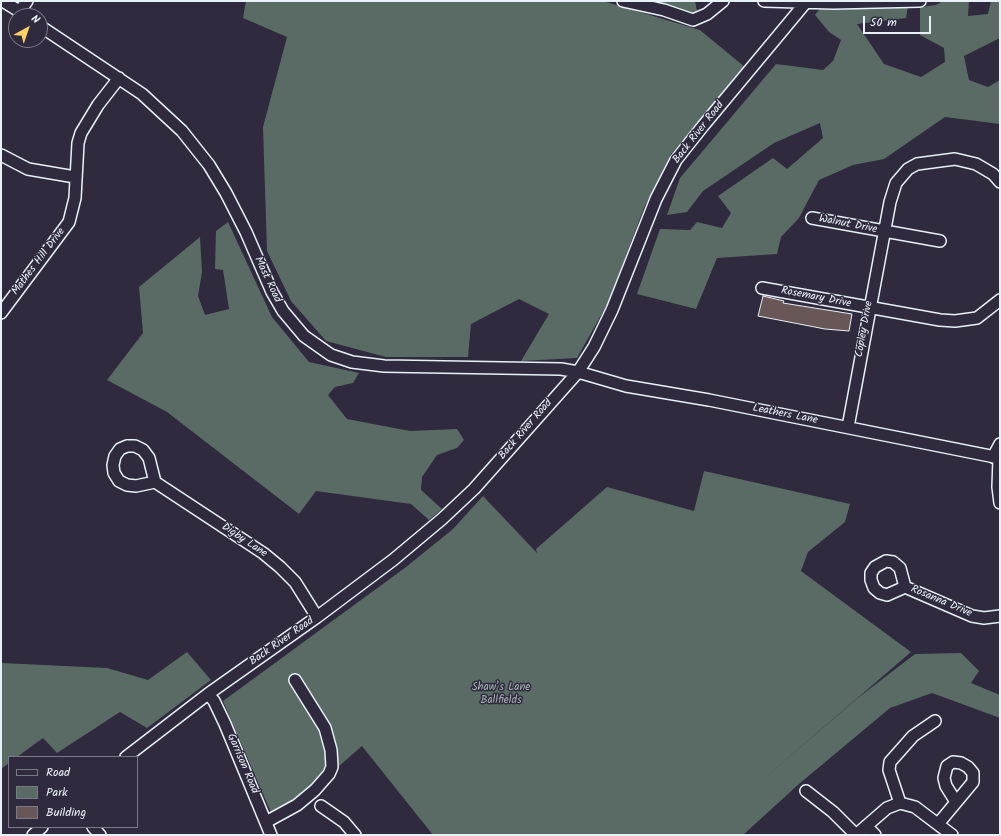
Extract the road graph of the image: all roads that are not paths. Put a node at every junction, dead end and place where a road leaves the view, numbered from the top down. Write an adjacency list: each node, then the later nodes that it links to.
1 (3, 1): 7 (street)
2 (623, 1): 3 (street)
3 (723, 1)
4 (764, 1): 6 (street)
5 (920, 1): 6 (street)
6 (807, 2): 20 (street, Back River Road)
7 (14, 8)
8 (48, 31): 9 (street, Mast Road)
9 (119, 78): 11 (street, Mathes Hill Drive); 20 (street, Mast Road)
10 (1, 155): 11 (street)
11 (75, 177): 19 (street, Mathes Hill Drive)
12 (1000, 182): 14 (street, Copley Drive)
13 (812, 218): 14 (street, Walnut Drive)
14 (885, 232): 15 (street, Walnut Drive); 18 (street, Copley Drive)
15 (940, 241)
16 (762, 288): 18 (street, Rosemary Drive)
17 (1000, 300): 18 (street, Rosemary Drive)
18 (869, 308): 21 (street, Copley Drive)
19 (1, 313)
20 (578, 372): 21 (street, Leathers Lane); 28 (street, Back River Road)
21 (848, 427): 23 (street, Leathers Lane)
22 (1000, 444): 23 (street)
23 (997, 458): 25 (street)
24 (155, 482): 28 (street, Digby Lane)
25 (1000, 503)
26 (905, 587): 27 (street, Rosanna Drive)
27 (1000, 616)
28 (317, 617): 30 (street, Back River Road)
29 (295, 680): 37 (street)
30 (208, 694): 32 (street, Back River Road); 37 (street, Garrison Road)
31 (935, 721): 34 (street)
32 (127, 756)
33 (806, 791): 44 (street)
34 (900, 802): 38 (street); 39 (street)
35 (956, 802): 38 (street)
36 (321, 806): 43 (street)
37 (266, 822): 42 (street, Garrison Road)
38 (938, 824): 46 (street)
39 (866, 826): 44 (street); 45 (street)
40 (41, 828): 41 (street)
41 (33, 835)
42 (271, 835)
43 (355, 835)
44 (856, 835)
45 (875, 835)
46 (952, 835)

